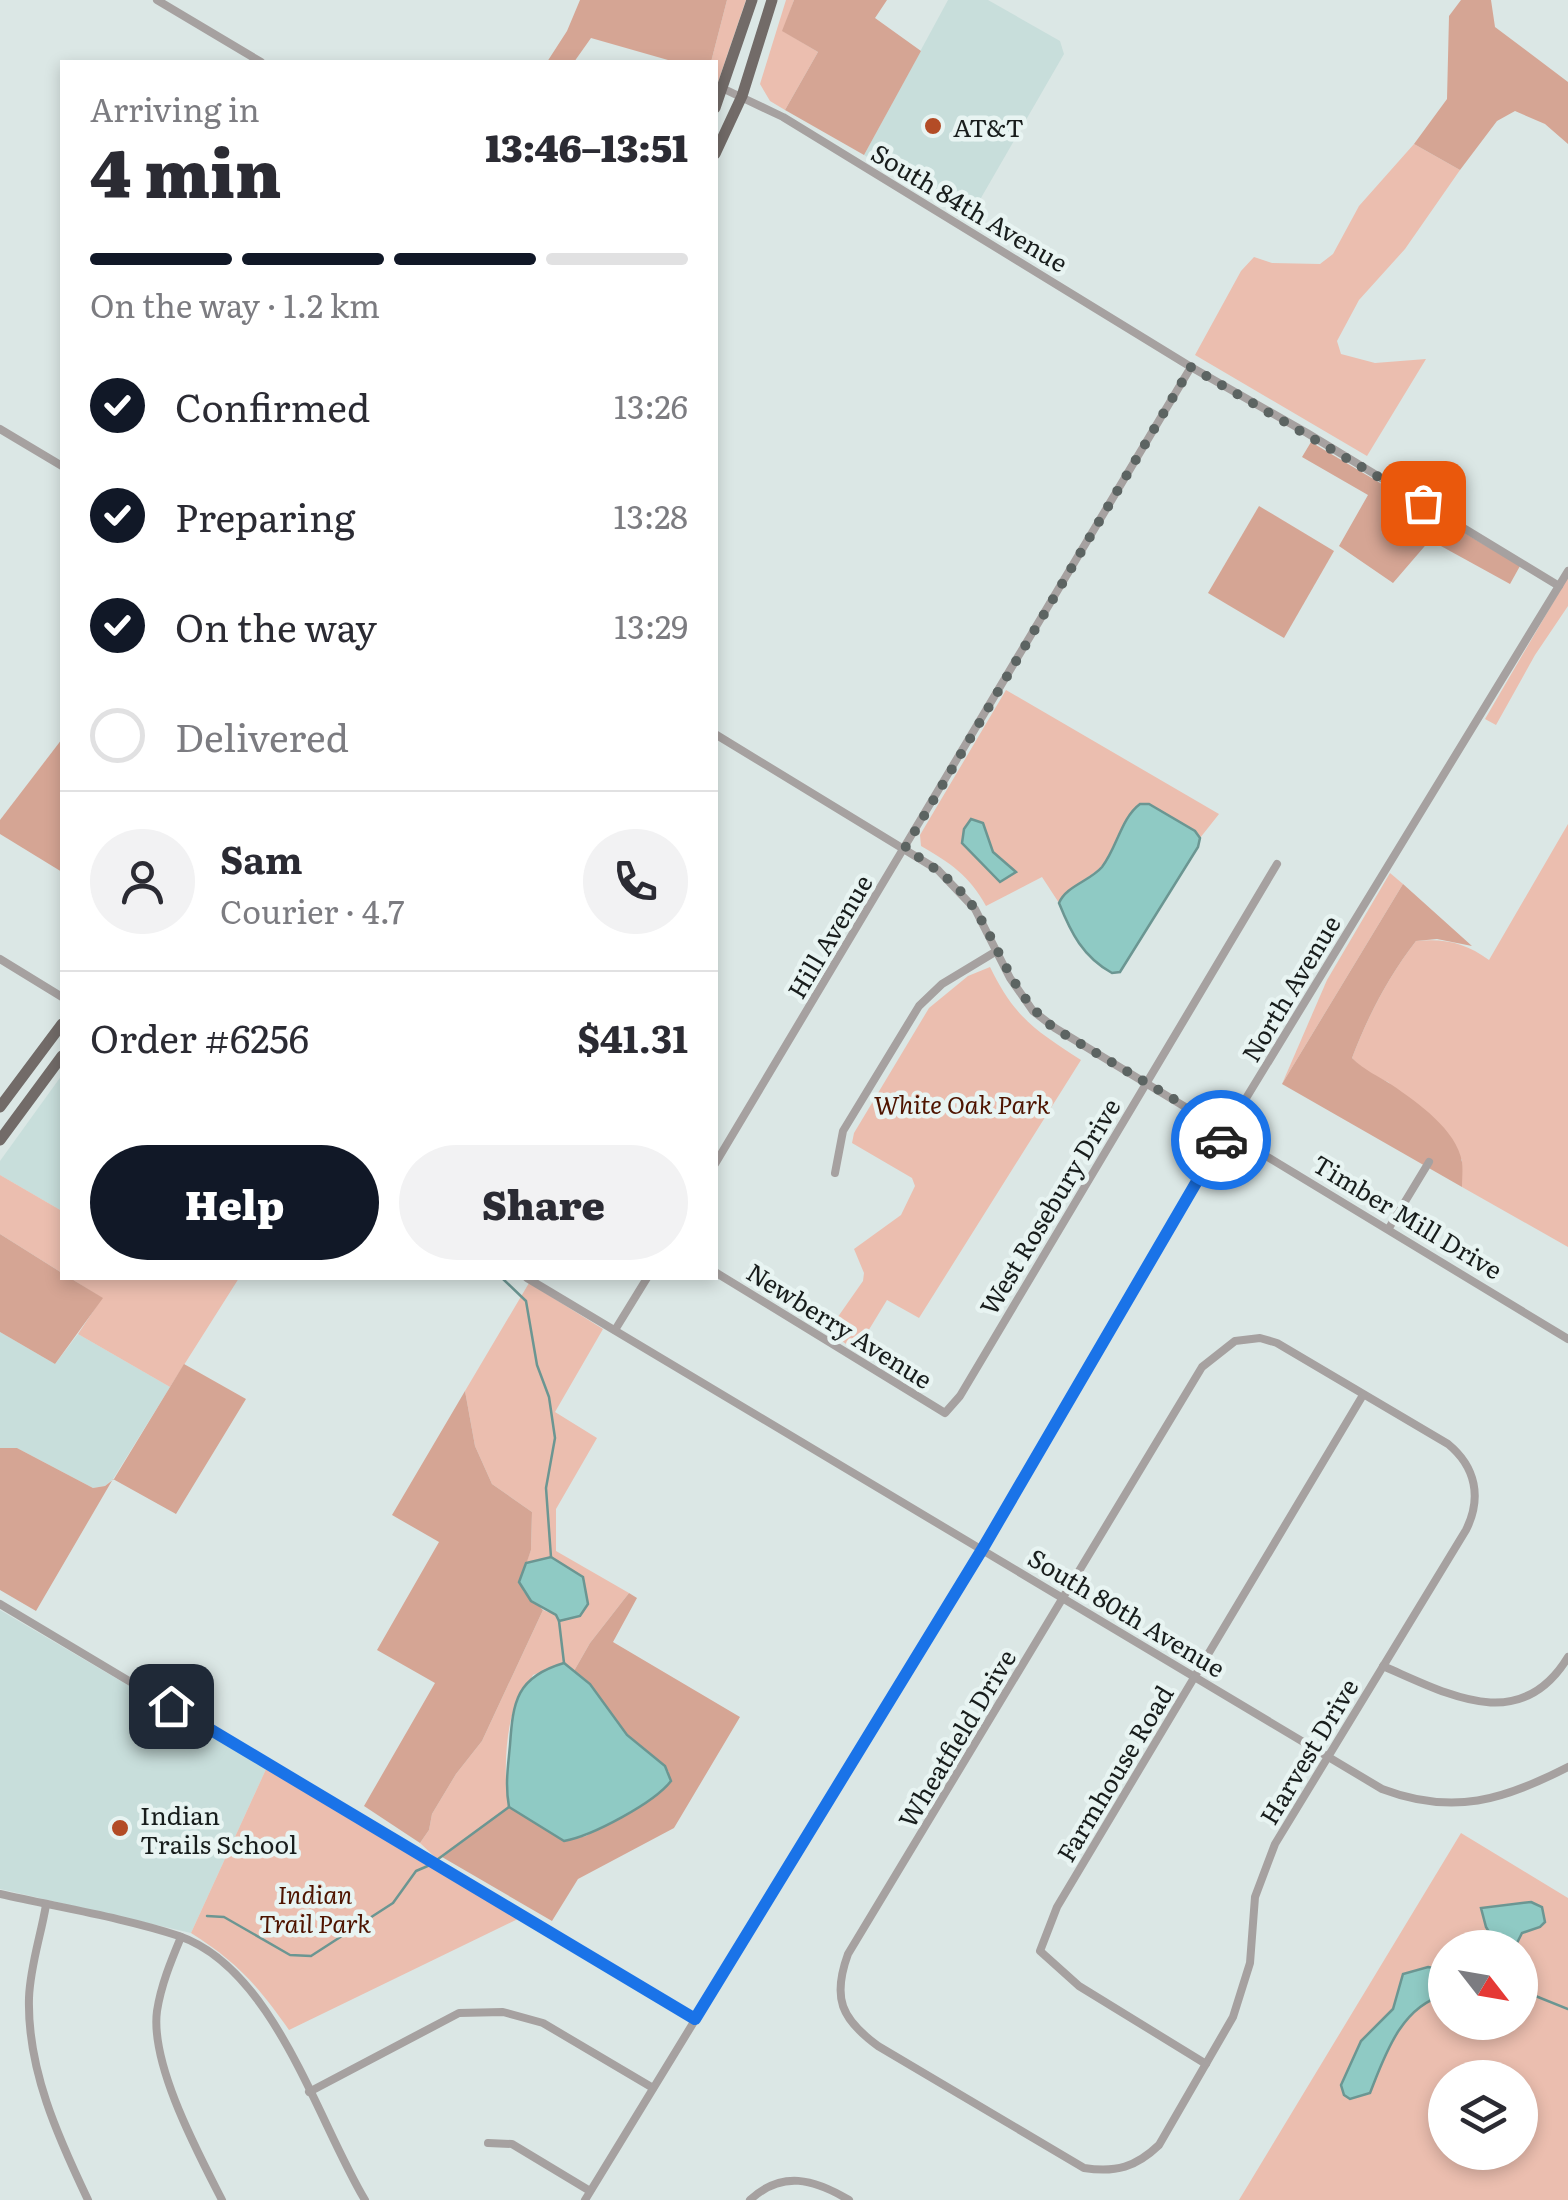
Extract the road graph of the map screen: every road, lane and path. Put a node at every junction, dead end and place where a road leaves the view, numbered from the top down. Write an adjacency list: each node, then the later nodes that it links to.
1 (157, 0): 4 (street)
2 (752, 0): 5 (main road)
3 (772, 0): 6 (main road)
4 (257, 60)
5 (724, 88): 6 (street, South 84th Avenue); 7 (main road)
6 (742, 96): 8 (main road); 9 (street, South 84th Avenue)
7 (718, 101)
8 (718, 148)
9 (1191, 367): 13 (street, South 84th Avenue); 15 (street, Hill Avenue)
10 (0, 429): 11 (street)
11 (60, 465)
12 (1568, 571): 13 (street, North Avenue)
13 (1560, 586): 24 (street, North Avenue)
14 (718, 736): 15 (street, Timber Mill Drive)
15 (905, 848): 17 (street, Timber Mill Drive); 26 (street, Hill Avenue)
16 (1277, 864): 22 (street, West Rosebury Drive)
17 (996, 952): 22 (street, Timber Mill Drive); 28 (street)
18 (0, 959): 19 (street)
19 (60, 996)
20 (60, 1027): 23 (main road)
21 (60, 1059): 25 (main road)
22 (1146, 1082): 24 (street, Timber Mill Drive); 36 (street, West Rosebury Drive)
23 (0, 1107)
24 (1226, 1130): 29 (street, Timber Mill Drive); 37 (street, North Avenue)
25 (0, 1140)
26 (718, 1159)
27 (1429, 1162): 29 (street)
28 (835, 1172)
29 (1389, 1228): 34 (street, Timber Mill Drive)
30 (718, 1274): 36 (street, Newberry Avenue)
31 (531, 1280): 33 (street, South 80th Avenue)
32 (646, 1280): 33 (street)
33 (615, 1330): 37 (street, South 80th Avenue)
34 (1568, 1339)
35 (1363, 1395): 38 (street, Wheatfield Drive); 41 (street, Harvest Drive); 42 (street, Farmhouse Road)
36 (945, 1413)
37 (983, 1548): 38 (street, South 80th Avenue); 48 (street, North Avenue)
38 (1064, 1598): 42 (street, South 80th Avenue); 53 (street, Wheatfield Drive)
39 (0, 1604): 48 (street)
40 (1568, 1658): 41 (street)
41 (1383, 1666): 43 (street, Harvest Drive)
42 (1195, 1676): 43 (street, South 80th Avenue); 49 (street, Farmhouse Road)
43 (1328, 1757): 44 (street, South 80th Avenue); 49 (street, Harvest Drive)
44 (1568, 1767)
45 (0, 1894): 46 (street)
46 (46, 1904): 47 (street); 55 (street)
47 (181, 1937): 51 (street); 56 (street)
48 (695, 2019): 50 (street, North Avenue)
49 (1206, 2064): 53 (street, Harvest Drive)
50 (653, 2088): 51 (street); 54 (street, North Avenue)
51 (309, 2092): 57 (street)
52 (488, 2143): 54 (street)
53 (1124, 2169)
54 (587, 2196)
55 (88, 2200)
56 (222, 2200)
57 (365, 2200)
58 (750, 2200): 59 (street)
59 (849, 2200)

